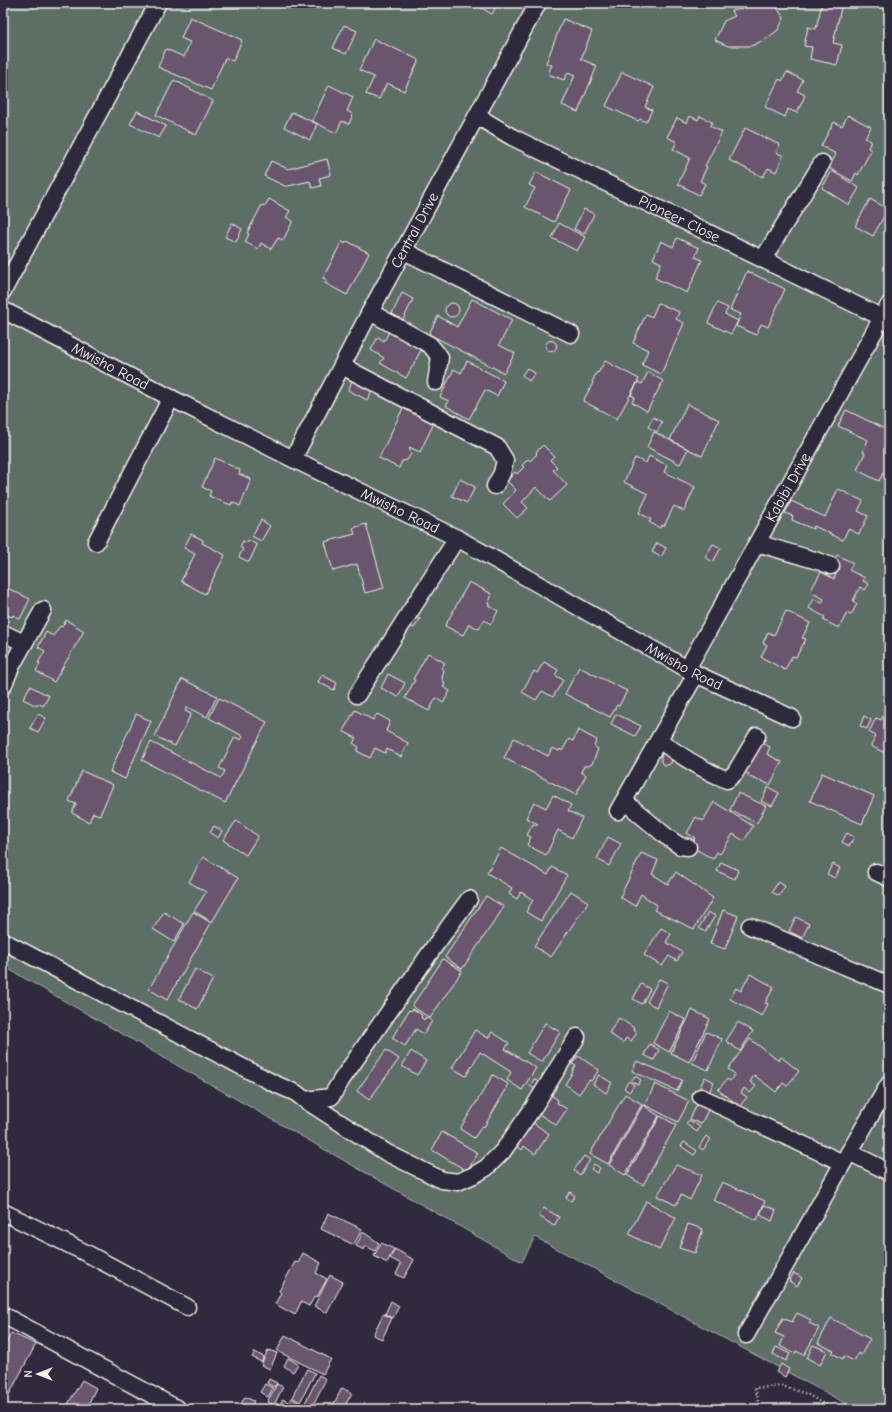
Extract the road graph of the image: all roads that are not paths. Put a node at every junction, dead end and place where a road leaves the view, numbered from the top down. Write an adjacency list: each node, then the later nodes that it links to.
1 (158, 3): 7 (street)
2 (538, 3): 3 (street, Central Drive)
3 (477, 116): 5 (street, Central Drive); 6 (street, Pioneer Close)
4 (822, 163): 6 (street)
5 (404, 251): 10 (street, Central Drive); 11 (street)
6 (763, 259): 9 (street, Pioneer Close)
7 (3, 291)
8 (3, 310): 14 (street, Mwisho Road)
9 (886, 311): 19 (street, Kabibi Drive)
10 (370, 312): 12 (street, Central Drive); 13 (street)
11 (572, 334)
12 (342, 366): 15 (street, Central Drive); 16 (street)
13 (436, 382)
14 (171, 398): 15 (street, Mwisho Road); 18 (street)
15 (293, 459): 17 (street, Mwisho Road)
16 (495, 486)
17 (457, 538): 24 (street, Mwisho Road); 26 (street)
18 (96, 542)
19 (757, 543): 20 (street); 24 (street, Kabibi Drive)
20 (831, 566)
21 (43, 610): 23 (street)
22 (3, 633): 23 (street)
23 (24, 643): 25 (street)
24 (691, 671): 27 (street, Mwisho Road); 29 (street, Kabibi Drive)
25 (3, 686)
26 (357, 695)
27 (792, 718)
28 (757, 736): 29 (street)
29 (659, 740): 30 (street, Kabibi Drive)
30 (688, 847)
31 (469, 899): 38 (street)
32 (750, 926): 34 (street)
33 (3, 941): 38 (street)
34 (889, 986)
35 (577, 1037): 38 (street)
36 (889, 1084): 39 (street)
37 (701, 1097): 39 (street)
38 (305, 1100)
39 (846, 1157): 40 (street); 44 (street)
40 (889, 1172)
41 (3, 1212): 42 (street)
42 (187, 1307)
43 (3, 1315): 45 (street)
44 (746, 1335)
45 (178, 1409)

